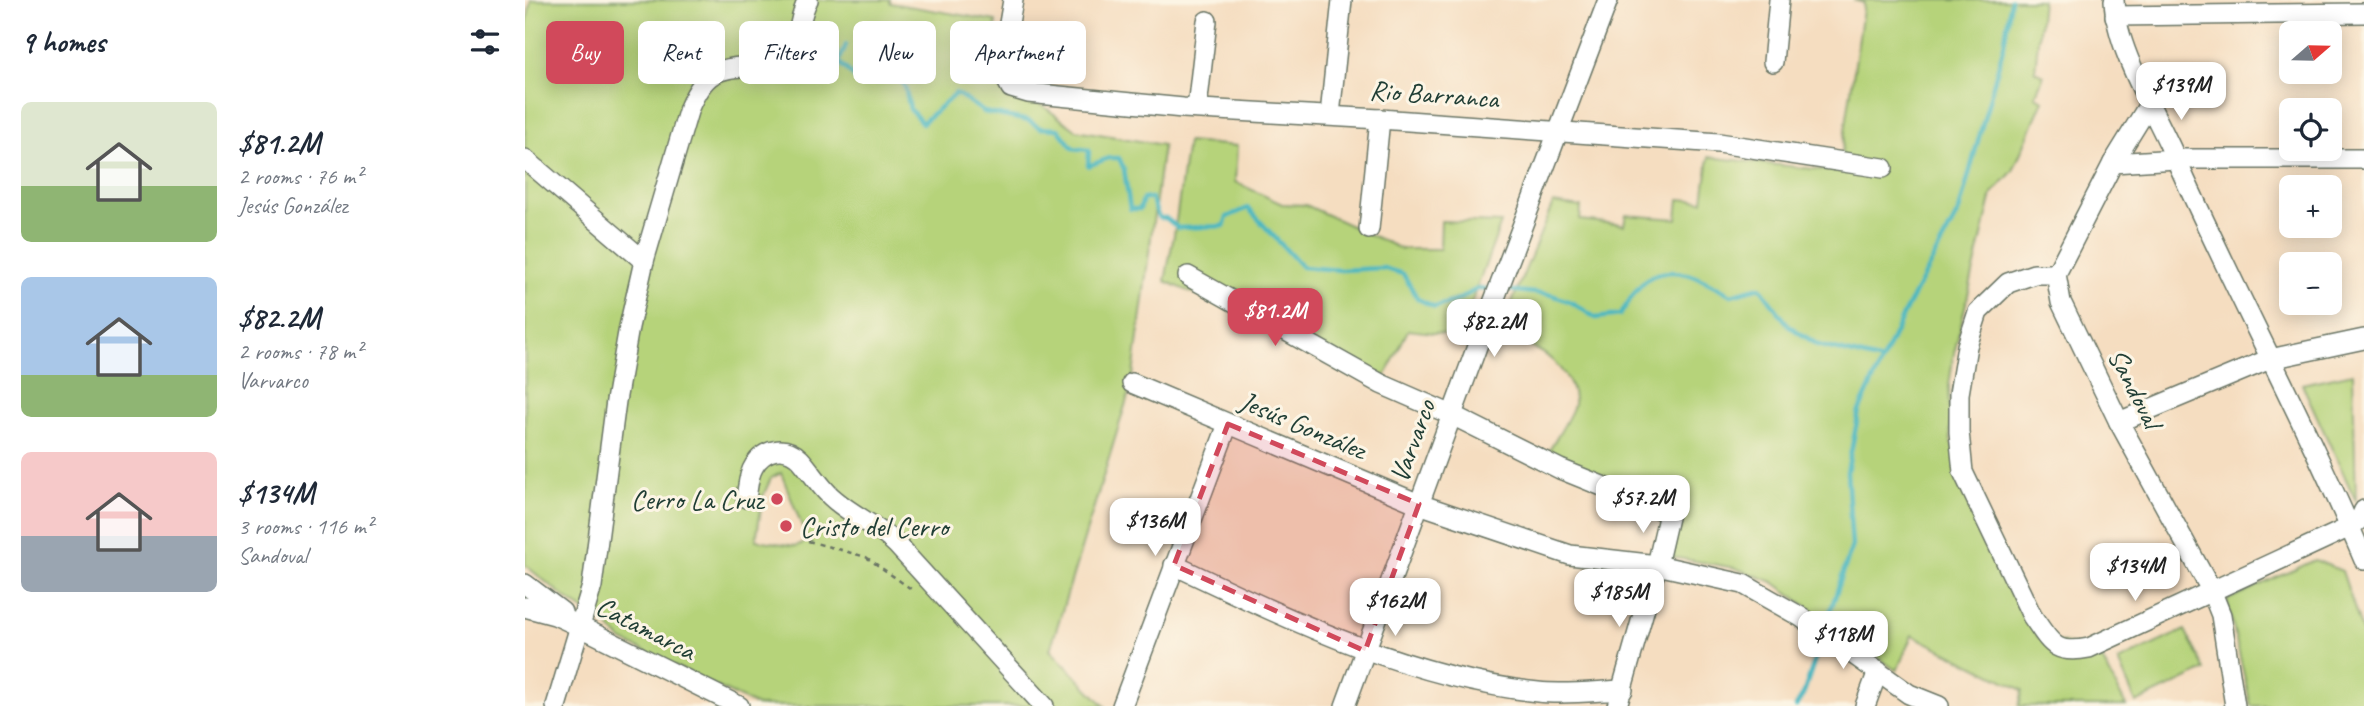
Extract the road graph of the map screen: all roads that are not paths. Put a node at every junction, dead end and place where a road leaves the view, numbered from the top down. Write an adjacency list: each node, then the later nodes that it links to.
1 (808, 0): 21 (street)
2 (1013, 0): 11 (street, Rio Barranca)
3 (1342, 0): 12 (street)
4 (1608, 0): 14 (street, Varvarco)
5 (1779, 0): 9 (street)
6 (2114, 8): 7 (street); 10 (street)
7 (2364, 13)
8 (1207, 21): 11 (street)
9 (1773, 62)
10 (2150, 103): 16 (street); 18 (street)
11 (1197, 108): 12 (street, Rio Barranca)
12 (1330, 115): 13 (street, Rio Barranca)
13 (1380, 119): 14 (street, Rio Barranca); 20 (street)
14 (1558, 131): 19 (street, Rio Barranca); 27 (street, Varvarco)
15 (525, 159): 21 (street)
16 (2176, 159): 17 (street); 18 (street); 25 (street)
17 (2364, 159)
18 (2113, 163): 22 (street)
19 (1883, 168)
20 (1369, 229)
21 (643, 261): 40 (street)
22 (2056, 274): 28 (street, Sandoval); 38 (street)
23 (1188, 276): 27 (street)
24 (2364, 339): 25 (street)
25 (2270, 359): 28 (street); 33 (street)
26 (1132, 383): 29 (street, Jesús González)
27 (1452, 415): 31 (street, Varvarco); 36 (street)
28 (2119, 422): 38 (street, Sandoval)
29 (1228, 424): 31 (street, Jesús González); 35 (street)
30 (746, 498): 46 (street)
31 (1419, 504): 36 (street, Jesús González); 41 (street, Varvarco)
32 (2364, 510): 33 (street)
33 (2350, 527): 34 (street); 38 (street)
34 (2364, 560)
35 (1174, 565): 41 (street); 47 (street)
36 (1657, 565): 42 (street, Jesús González); 43 (street)
37 (525, 584): 40 (street)
38 (2211, 590): 51 (street, Sandoval)
39 (525, 607): 40 (street, Catamarca)
40 (579, 626): 44 (street); 45 (street, Catamarca)
41 (1365, 650): 43 (street); 48 (street, Varvarco)
42 (1878, 671): 49 (street); 50 (street, Jesús González)
43 (1621, 701)
44 (556, 706)
45 (739, 706)
46 (1044, 706)
47 (1122, 706)
48 (1345, 706)
49 (1865, 706)
50 (1938, 706)
51 (2235, 706)

